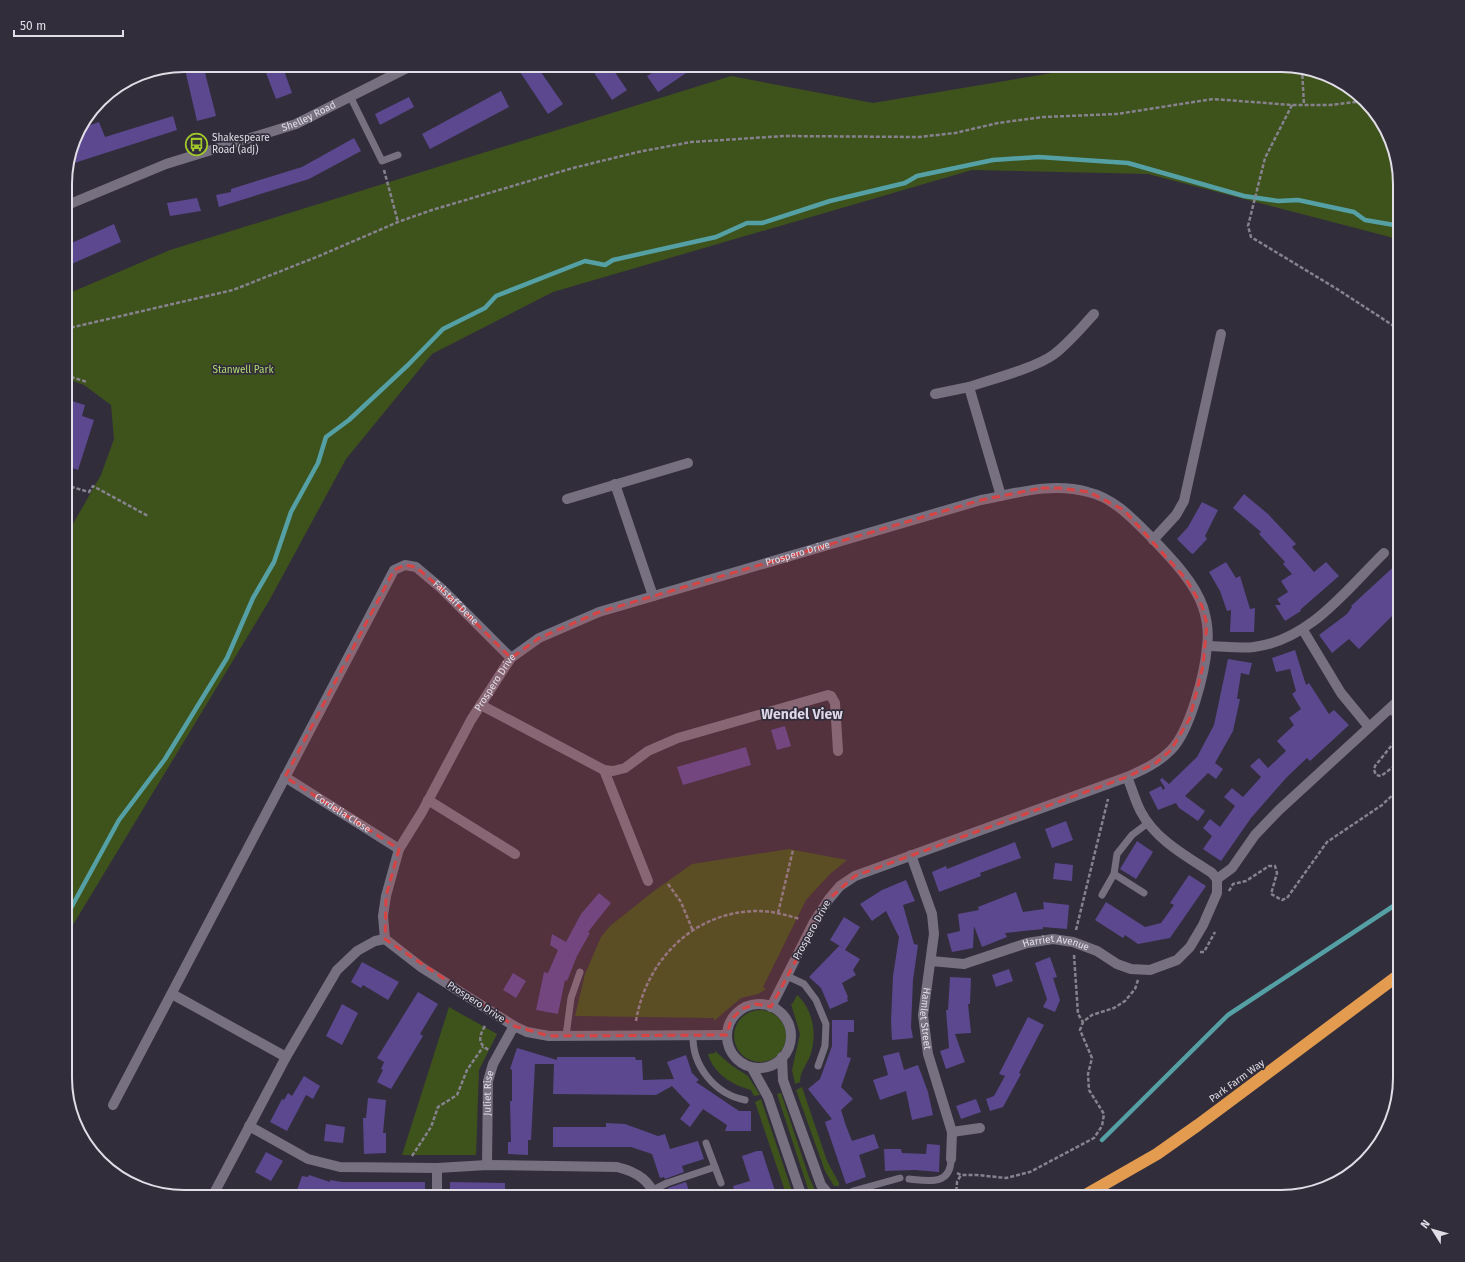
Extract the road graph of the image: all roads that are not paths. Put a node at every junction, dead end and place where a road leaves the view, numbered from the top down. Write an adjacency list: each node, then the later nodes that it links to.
1 (398, 72): 2 (street, Shelley Road)
2 (350, 96): 3 (lane); 4 (street, Shelley Road)
3 (398, 155)
4 (72, 203)
5 (1094, 314): 7 (street)
6 (1221, 334): 13 (street)
7 (970, 387): 8 (street); 11 (street)
8 (935, 394)
9 (688, 463): 10 (street)
10 (615, 484): 12 (street); 15 (street)
11 (1001, 496): 13 (street, Prospero Drive); 15 (street, Prospero Drive)
12 (567, 500)
13 (1154, 540): 17 (street, Prospero Drive)
14 (1384, 554): 16 (street)
15 (653, 596): 18 (street, Prospero Drive)
16 (1303, 630): 17 (street); 21 (street)
17 (1207, 646): 25 (street, Prospero Drive)
18 (511, 658): 19 (street, Prospero Drive); 24 (street, Falstaff Dene)
19 (481, 704): 23 (street); 26 (street, Prospero Drive)
20 (1391, 708): 21 (street)
21 (1369, 727): 32 (street)
22 (838, 751): 23 (street)
23 (604, 770): 33 (street)
24 (285, 777): 28 (street, Cordelia Close); 41 (street)
25 (1127, 777): 27 (street); 30 (street, Prospero Drive)
26 (428, 800): 28 (street, Prospero Drive); 29 (street)
27 (1148, 823): 31 (lane); 32 (street)
28 (399, 849): 36 (street, Prospero Drive)
29 (515, 854)
30 (911, 855): 37 (street, Hamlet Street); 39 (street, Prospero Drive)
31 (1114, 874): 34 (lane); 35 (lane)
32 (1217, 879): 37 (street, Harriet Avenue)
33 (648, 881)
34 (1144, 893)
35 (1102, 895)
36 (385, 939): 43 (street, Prospero Drive); 47 (street)
37 (931, 961): 55 (street, Hamlet Street)
38 (580, 972): 46 (lane)
39 (787, 976): 42 (street, Prospero Drive); 49 (lane)
40 (1393, 979): 71 (highway, Park Farm Way)
41 (172, 994): 47 (street); 52 (street)
42 (771, 1007): 45 (street); 48 (street)
43 (514, 1026): 46 (street, Prospero Drive); 58 (street, Juliet Rise)
44 (693, 1035): 45 (street, Prospero Drive); 46 (street, Prospero Drive); 51 (lane)
45 (727, 1035): 50 (street)
46 (566, 1036)
47 (286, 1057): 53 (street)
48 (782, 1057): 50 (street); 69 (street)
49 (818, 1066)
50 (752, 1068): 68 (street)
51 (745, 1100)
52 (114, 1105)
53 (249, 1126): 60 (street); 64 (street)
54 (980, 1128): 55 (street)
55 (952, 1132): 57 (street, Hamlet Street)
56 (706, 1143): 59 (lane)
57 (951, 1159): 62 (lane)
58 (487, 1166): 60 (street); 66 (street)
59 (715, 1167): 63 (lane); 67 (lane)
60 (437, 1168): 65 (street)
61 (900, 1178): 70 (lane)
62 (909, 1180)
63 (721, 1184)
64 (216, 1190)
65 (437, 1190)
66 (651, 1190)
67 (659, 1190)
68 (800, 1190)
69 (825, 1190)
70 (857, 1190)
71 (1094, 1190)

